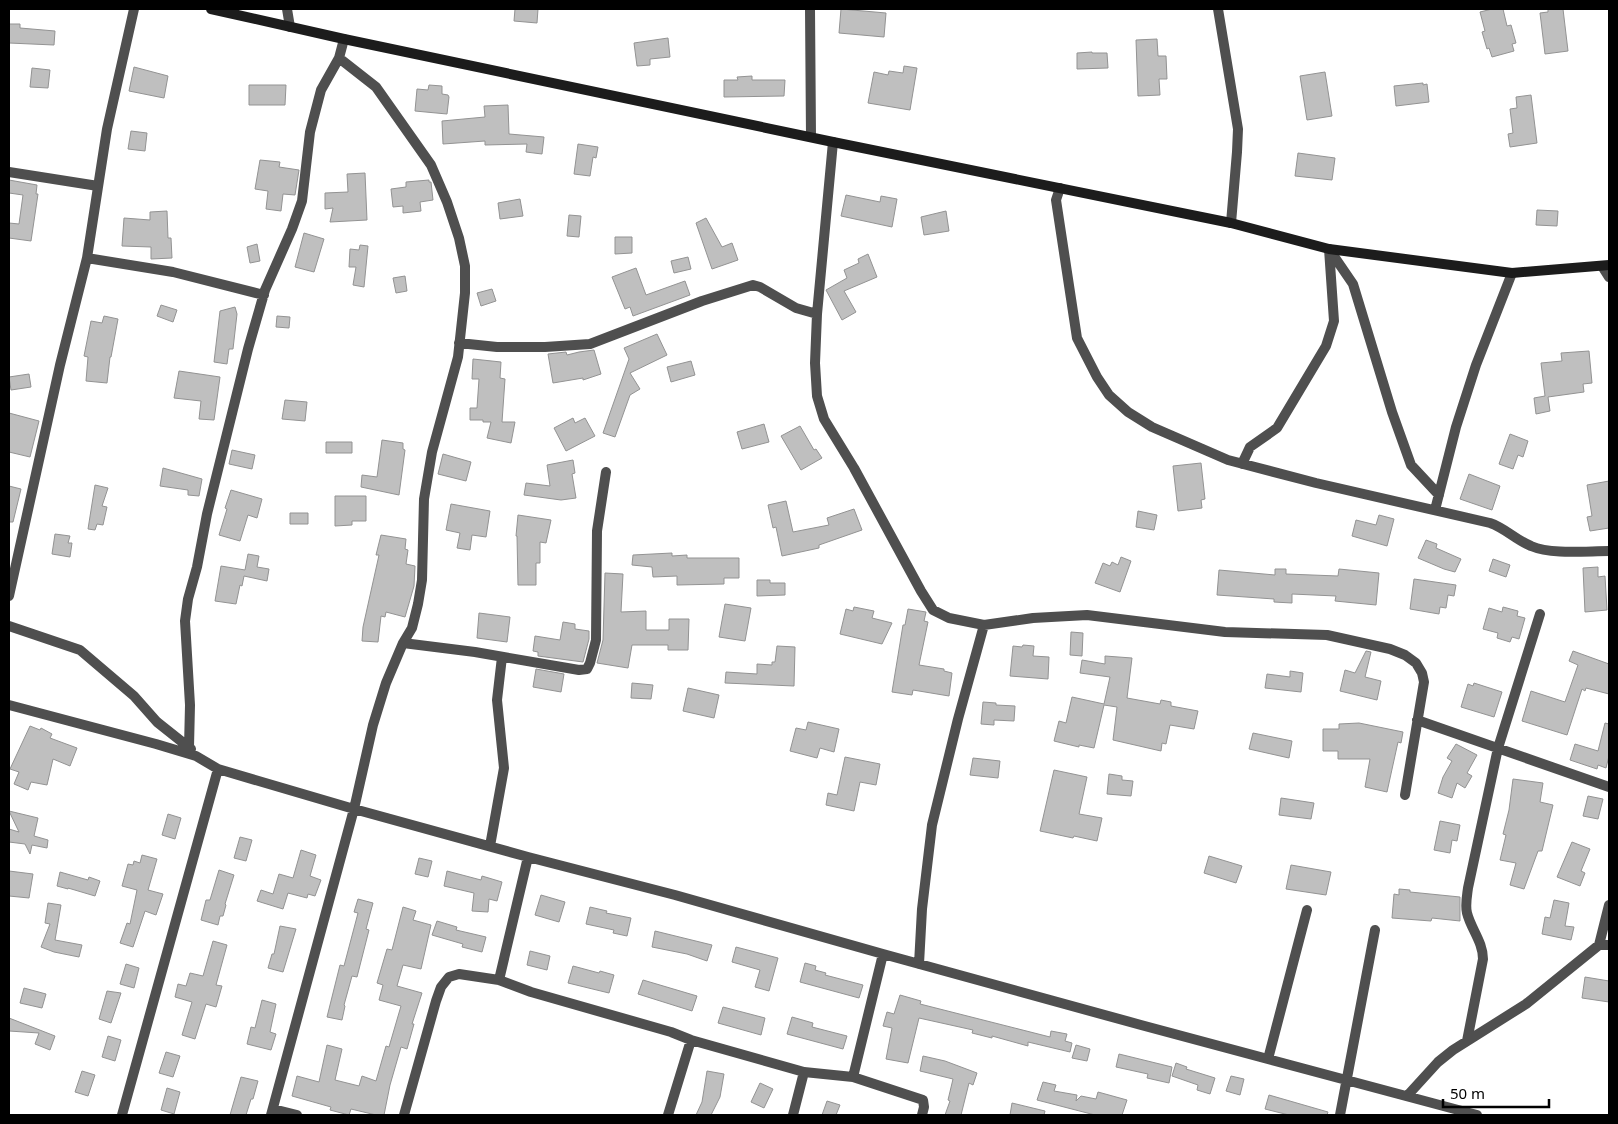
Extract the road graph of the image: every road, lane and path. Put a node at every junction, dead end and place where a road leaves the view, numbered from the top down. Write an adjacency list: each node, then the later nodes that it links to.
1 (134, 9): 12 (street)
2 (211, 9): 6 (street)
3 (287, 9): 6 (street)
4 (810, 9): 9 (street)
5 (1218, 9): 14 (street)
6 (290, 27): 7 (street)
7 (344, 39): 8 (street); 9 (street)
8 (339, 58): 20 (street); 22 (street)
9 (811, 137): 10 (street)
10 (833, 142): 13 (street); 21 (street)
11 (9, 172): 12 (street)
12 (98, 186): 16 (street)
13 (1060, 188): 14 (street); 23 (street)
14 (1231, 223): 15 (street)
15 (1329, 248): 18 (street); 23 (street); 25 (street)
16 (87, 258): 20 (street); 28 (street)
17 (1606, 265): 18 (street); 19 (street)
18 (1512, 272): 25 (street)
19 (1609, 277)
20 (264, 295): 36 (street)
21 (817, 314): 22 (street); 30 (street)
22 (459, 343): 32 (street)
23 (1242, 464): 26 (street)
24 (606, 472): 33 (street)
25 (1439, 495): 26 (street)
26 (1435, 510): 27 (street)
27 (1609, 552)
28 (9, 596)
29 (1540, 614): 37 (street)
30 (984, 625): 35 (street); 50 (street)
31 (9, 626): 36 (street)
32 (403, 643): 33 (street); 42 (street)
33 (502, 657): 43 (street)
34 (9, 705): 38 (street)
35 (1417, 720): 37 (street); 41 (street)
36 (189, 747): 38 (street)
37 (1498, 748): 40 (street); 53 (street)
38 (196, 756): 39 (street)
39 (218, 769): 42 (street); 60 (street)
40 (1609, 788)
41 (1405, 796)
42 (354, 808): 43 (street); 59 (street)
43 (490, 846): 44 (street)
44 (528, 857): 49 (street); 51 (street)
45 (1609, 905): 48 (street)
46 (1307, 910): 54 (street)
47 (1375, 930): 57 (street)
48 (1604, 945): 53 (street)
49 (883, 954): 50 (street); 56 (street)
50 (919, 964): 54 (street)
51 (500, 980): 52 (street); 62 (street)
52 (691, 1040): 55 (street); 63 (street)
53 (1467, 1041): 58 (street)
54 (1268, 1060): 57 (street)
55 (804, 1072): 56 (street); 64 (street)
56 (853, 1077): 65 (street)
57 (1346, 1081): 58 (street); 66 (street)
58 (1407, 1096): 67 (street)
59 (272, 1112): 61 (street)
60 (122, 1115)
61 (297, 1115)
62 (404, 1115)
63 (668, 1115)
64 (793, 1115)
65 (922, 1115)
66 (1340, 1115)
67 (1477, 1115)

